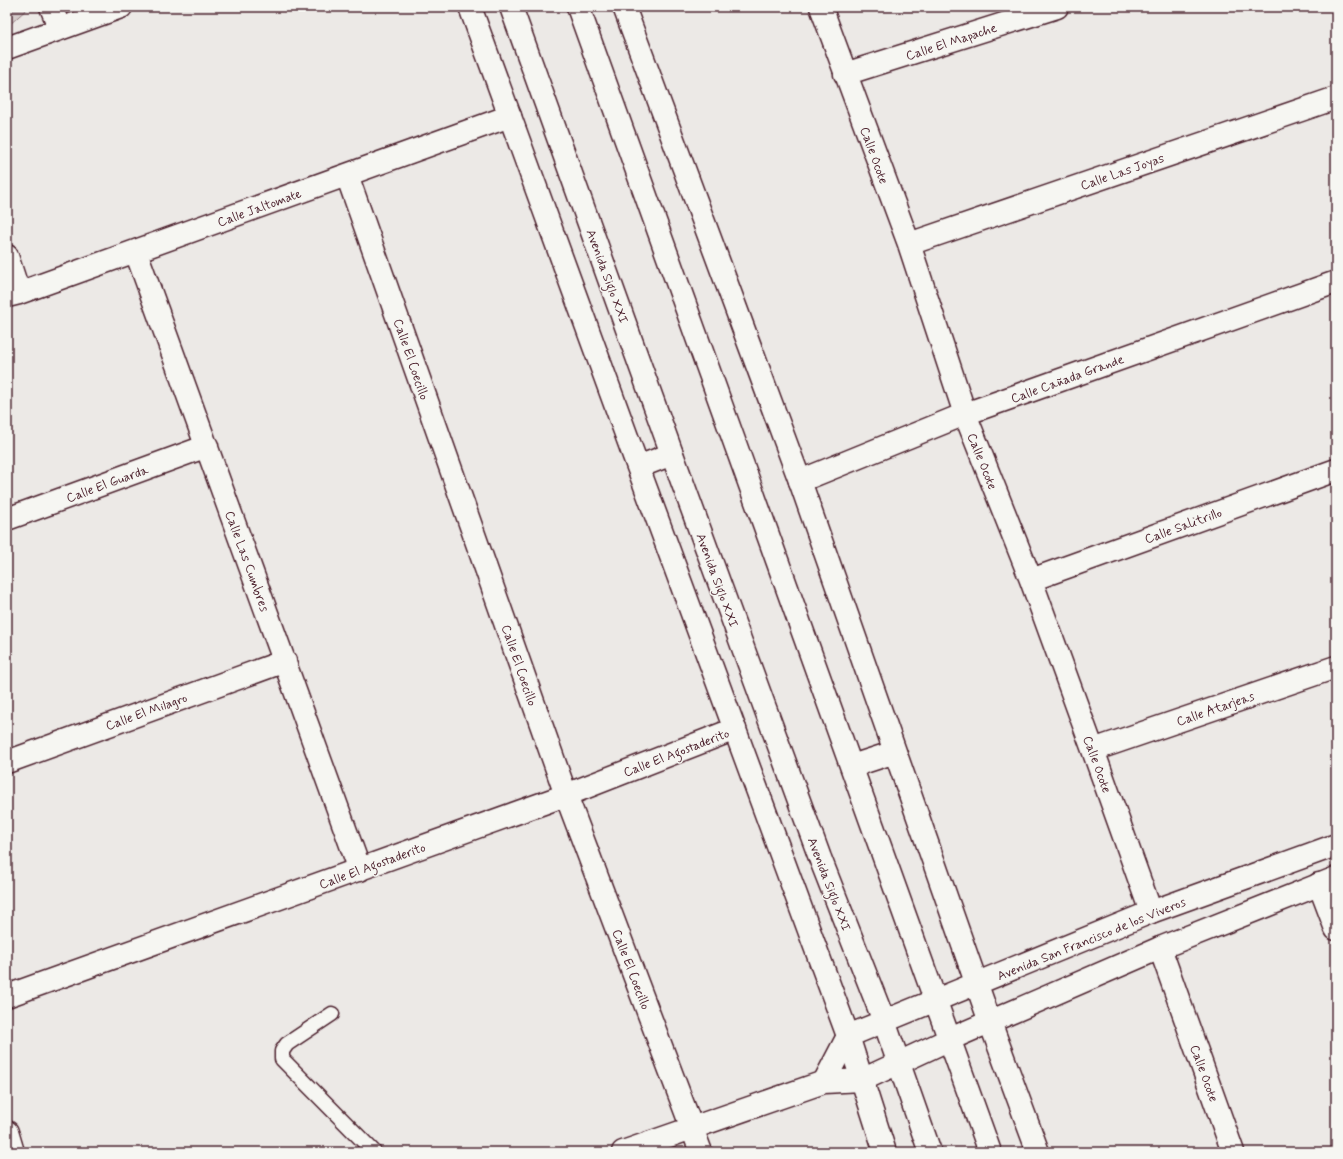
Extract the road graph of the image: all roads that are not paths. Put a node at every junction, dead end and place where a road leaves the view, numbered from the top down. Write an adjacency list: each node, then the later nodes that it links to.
1 (50, 7): 9 (main road)
2 (121, 7): 9 (main road)
3 (470, 7): 13 (main road)
4 (512, 7): 22 (main road, Avenida Siglo XXI)
5 (578, 7): 34 (main road)
6 (624, 7): 25 (main road)
7 (821, 7): 11 (main road, Calle Ocote)
8 (1057, 7): 11 (main road, Calle El Mapache)
9 (60, 29): 10 (main road)
10 (7, 48)
11 (845, 74): 15 (main road, Calle Ocote)
12 (1336, 98): 15 (main road, Calle Las Joyas)
13 (510, 116): 14 (main road, Calle Jaltomate); 23 (main road)
14 (347, 174): 16 (main road, Calle Jaltomate); 35 (main road, Calle El Coecillo)
15 (908, 244): 20 (main road, Calle Ocote)
16 (136, 252): 19 (main road, Calle Jaltomate); 21 (main road, Calle Las Cumbres)
17 (7, 256): 19 (main road)
18 (1336, 282): 20 (main road, Calle Cañada Grande)
19 (13, 295)
20 (965, 414): 25 (main road, Calle Cañada Grande); 27 (main road, Calle Ocote)
21 (207, 446): 26 (main road, Calle El Guarda); 28 (main road, Calle Las Cumbres)
22 (672, 454): 23 (main road); 46 (main road, Avenida Siglo XXI)
23 (638, 467): 30 (main road)
24 (1336, 470): 27 (main road, Calle Salitrillo)
25 (800, 481): 32 (main road)
26 (7, 519)
27 (1031, 580): 31 (main road, Calle Ocote)
28 (285, 661): 33 (main road, Calle El Milagro); 37 (main road, Calle Las Cumbres)
29 (1336, 667): 31 (main road, Calle Atarjeas)
30 (735, 729): 35 (main road, Calle El Agostaderito); 48 (main road)
31 (1093, 750): 39 (main road, Calle Ocote)
32 (895, 752): 34 (main road); 42 (main road)
33 (7, 762)
34 (852, 766): 44 (main road)
35 (566, 795): 37 (main road, Calle El Agostaderito); 53 (main road, Calle El Coecillo)
36 (1336, 845): 39 (main road, Avenida San Francisco de los Viveros)
37 (360, 870): 43 (main road, Calle El Agostaderito)
38 (1327, 881): 40 (main road); 41 (main road)
39 (1150, 912): 42 (main road, Avenida San Francisco de los Viveros)
40 (1336, 930)
41 (1160, 948): 47 (main road); 63 (main road, Calle Ocote)
42 (977, 984): 44 (main road, Avenida San Francisco de los Viveros); 47 (main road)
43 (7, 996)
44 (936, 1000): 46 (main road, Avenida San Francisco de los Viveros); 49 (main road)
45 (332, 1014): 56 (lane)
46 (884, 1021): 48 (main road, Avenida San Francisco de los Viveros); 50 (main road, Avenida Siglo XXI)
47 (990, 1022): 49 (main road); 62 (main road)
48 (848, 1036): 51 (main road); 52 (main road)
49 (950, 1039): 50 (main road); 61 (main road)
50 (898, 1063): 51 (main road); 60 (main road, Avenida Siglo XXI)
51 (862, 1080): 52 (main road); 59 (main road)
52 (824, 1082): 53 (main road)
53 (692, 1128): 57 (main road); 58 (main road, Calle El Coecillo)
54 (7, 1132): 55 (main road)
55 (13, 1152)
56 (374, 1152)
57 (623, 1152)
58 (701, 1152)
59 (885, 1152)
60 (930, 1152)
61 (990, 1152)
62 (1038, 1152)
63 (1234, 1152)

